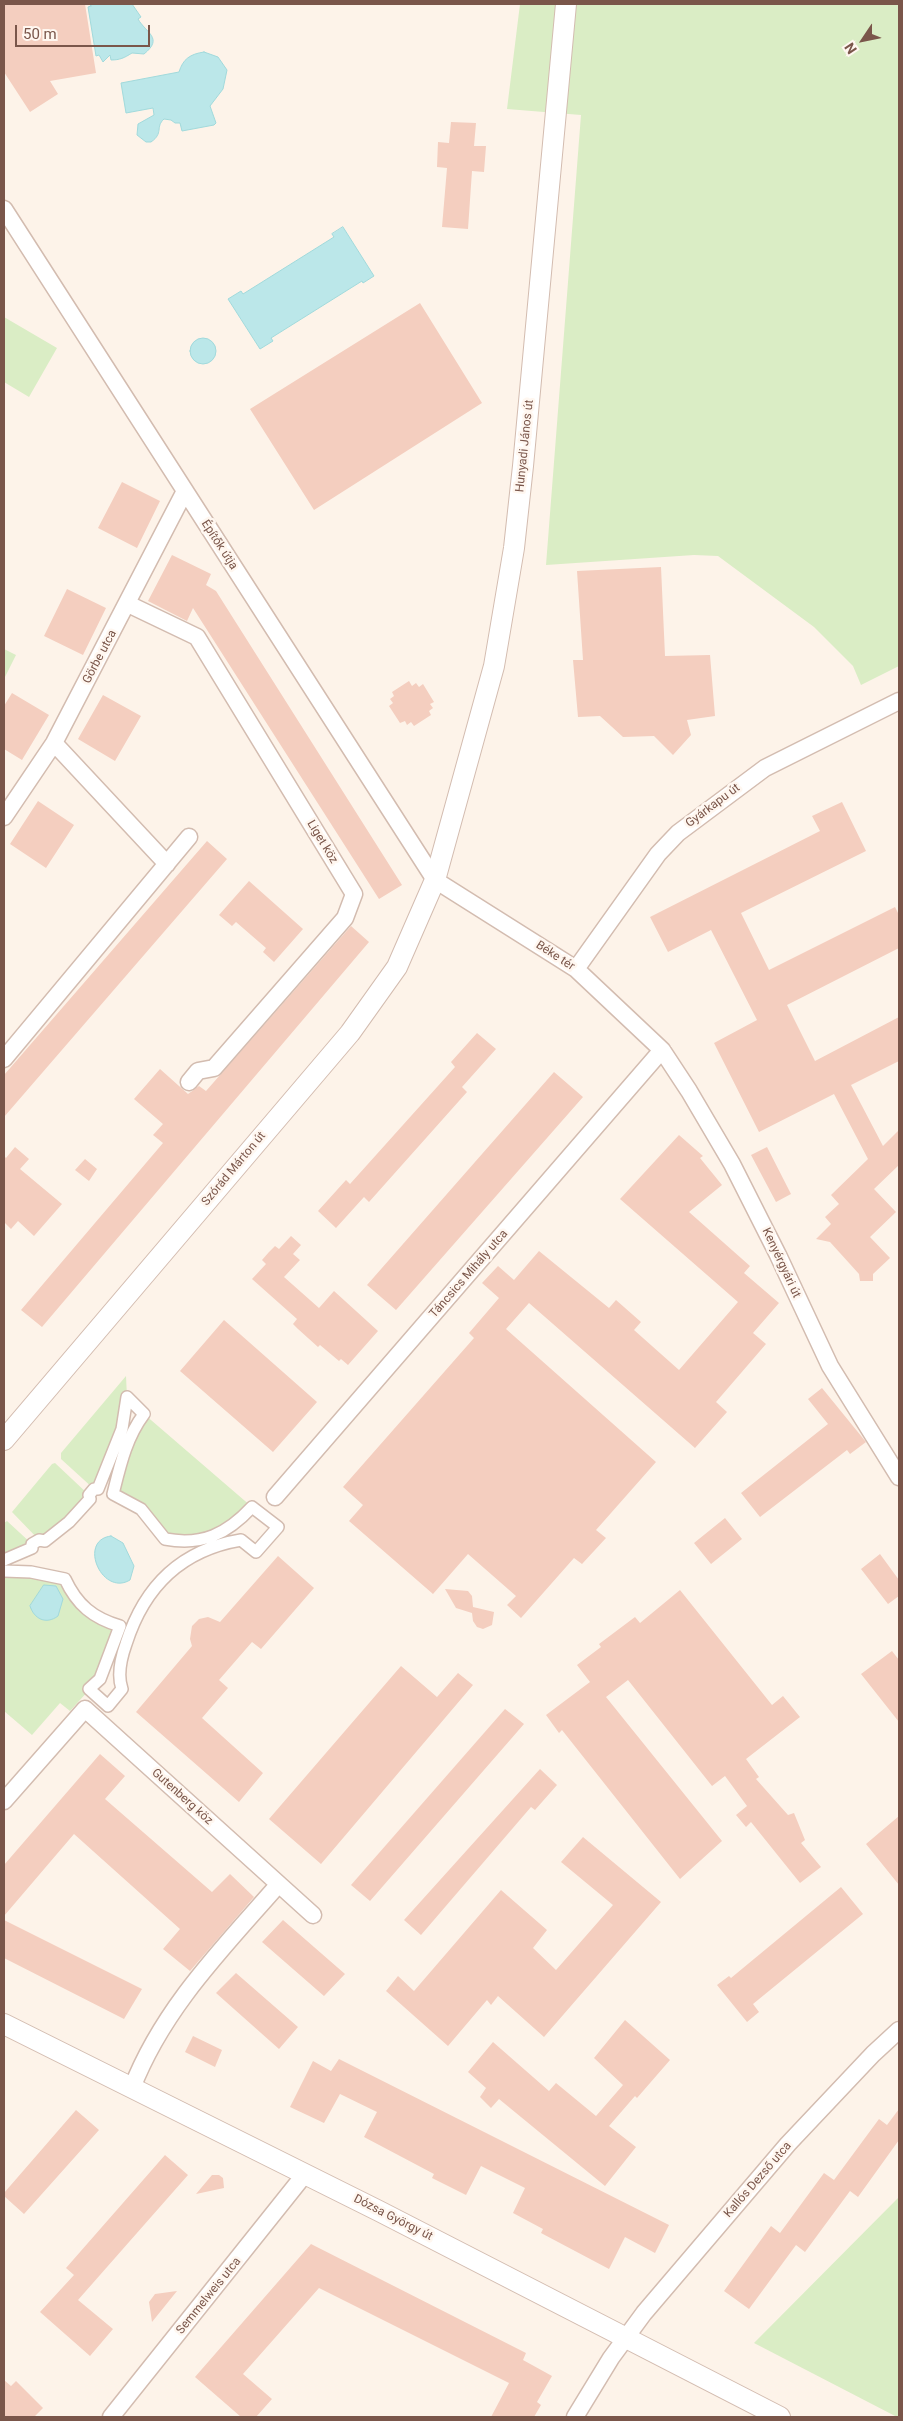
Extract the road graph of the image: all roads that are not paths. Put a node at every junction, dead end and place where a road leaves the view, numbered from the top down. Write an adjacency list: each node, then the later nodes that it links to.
1 (566, 4): 10 (street, Hunyadi János út)
2 (4, 209): 3 (street, Építők útja)
3 (185, 491): 4 (street, Görbe utca); 10 (street, Építők útja)
4 (128, 604): 6 (street, Görbe utca); 14 (street, Liget köz)
5 (899, 701): 11 (street, Gyárkapu út)
6 (54, 743): 7 (street, Görbe utca); 9 (street)
7 (4, 817)
8 (189, 837): 9 (street)
9 (167, 864): 13 (street)
10 (435, 880): 11 (street, Béke tér); 15 (street, Szórád Márton út)
11 (576, 969): 12 (street, Béke tér)
12 (662, 1050): 16 (street, Kenyérgyári út); 17 (street, Táncsics Mihály utca)
13 (4, 1059)
14 (189, 1082)
15 (4, 1440)
16 (899, 1477)
17 (275, 1497)
18 (4, 1560): 19 (street)
19 (4, 1572)
20 (4, 1801): 21 (street, Gutenberg köz)
21 (278, 1885): 22 (street, Gutenberg köz); 25 (street)
22 (313, 1915)
23 (4, 2024): 25 (street, Dózsa György út)
24 (899, 2030): 27 (street, Kallós Dezső utca)
25 (132, 2088): 26 (street, Dózsa György út)
26 (305, 2174): 27 (street, Dózsa György út); 28 (street, Semmelweis utca)
27 (625, 2338): 29 (street, Kallós Dezső utca); 30 (street, Dózsa György út)
28 (111, 2417)
29 (575, 2417)
30 (780, 2417)

